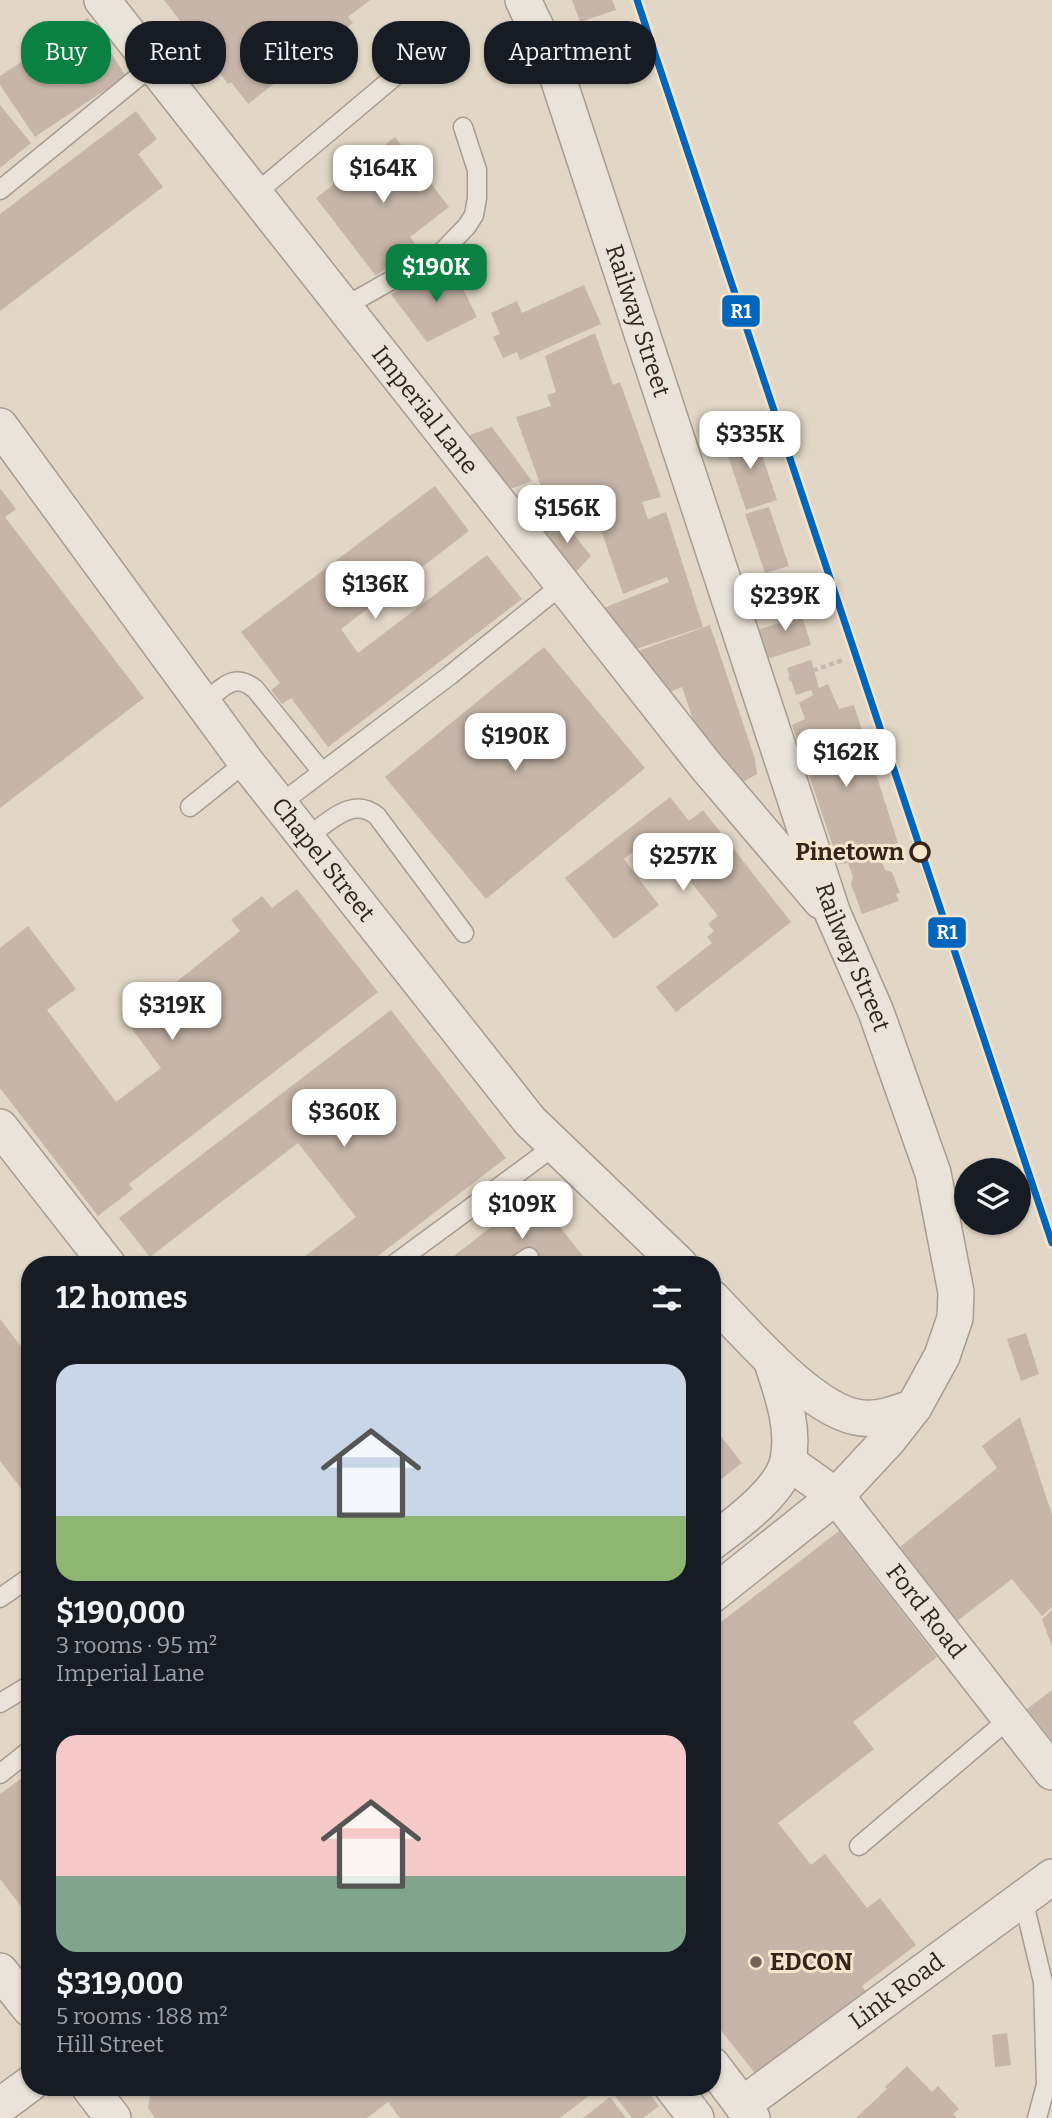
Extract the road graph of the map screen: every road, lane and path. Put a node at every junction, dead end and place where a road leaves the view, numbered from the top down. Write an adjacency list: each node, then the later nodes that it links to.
1 (102, 0): 3 (street, Imperial Lane)
2 (523, 0): 14 (street, Railway Street)
3 (125, 29)
4 (130, 84): 8 (lane)
5 (168, 84): 9 (street, Imperial Lane)
6 (385, 84): 9 (lane)
7 (463, 127): 10 (lane)
8 (0, 190)
9 (254, 194): 10 (street, Imperial Lane)
10 (344, 307): 12 (street, Imperial Lane)
11 (0, 426): 15 (street, Chapel Street)
12 (563, 584): 17 (lane); 21 (street, Imperial Lane)
13 (843, 660): 14 (path)
14 (759, 690): 21 (street, Railway Street)
15 (204, 703): 16 (street, Chapel Street); 17 (lane)
16 (246, 762): 18 (street, Chapel Street); 19 (lane)
17 (322, 772): 18 (lane)
18 (280, 804): 20 (street, Chapel Street)
19 (190, 807)
20 (306, 838): 22 (lane); 24 (street, Chapel Street)
21 (833, 914): 30 (street, Railway Street)
22 (464, 933)
23 (0, 1127): 25 (street)
24 (556, 1145): 26 (lane); 27 (street, Chapel Street)
25 (101, 1256)
26 (405, 1256)
27 (671, 1256)
28 (721, 1307): 29 (street)
29 (771, 1359): 30 (street); 31 (street)
30 (914, 1407): 32 (street, Railway Street)
31 (788, 1462): 32 (street, Ford Road); 33 (street)
32 (836, 1496): 35 (street, Railway Street); 39 (street, Ford Road)
33 (721, 1535)
34 (21, 1581): 36 (lane)
35 (721, 1588)
36 (3, 1589)
37 (21, 1690): 38 (lane)
38 (0, 1703)
39 (1010, 1718): 41 (street, Ford Road); 43 (lane)
40 (21, 1757): 42 (lane)
41 (1052, 1772)
42 (0, 1774)
43 (859, 1846)
44 (1052, 1877): 45 (street, Link Road)
45 (1023, 1899): 53 (street, Link Road); 56 (lane)
46 (0, 1971): 47 (street)
47 (21, 1998)
48 (721, 2077): 53 (street)
49 (21, 2091): 52 (street)
50 (96, 2096): 54 (street)
51 (679, 2096): 55 (street)
52 (0, 2106)
53 (747, 2111)
54 (113, 2118)
55 (696, 2118)
56 (1037, 2118)

